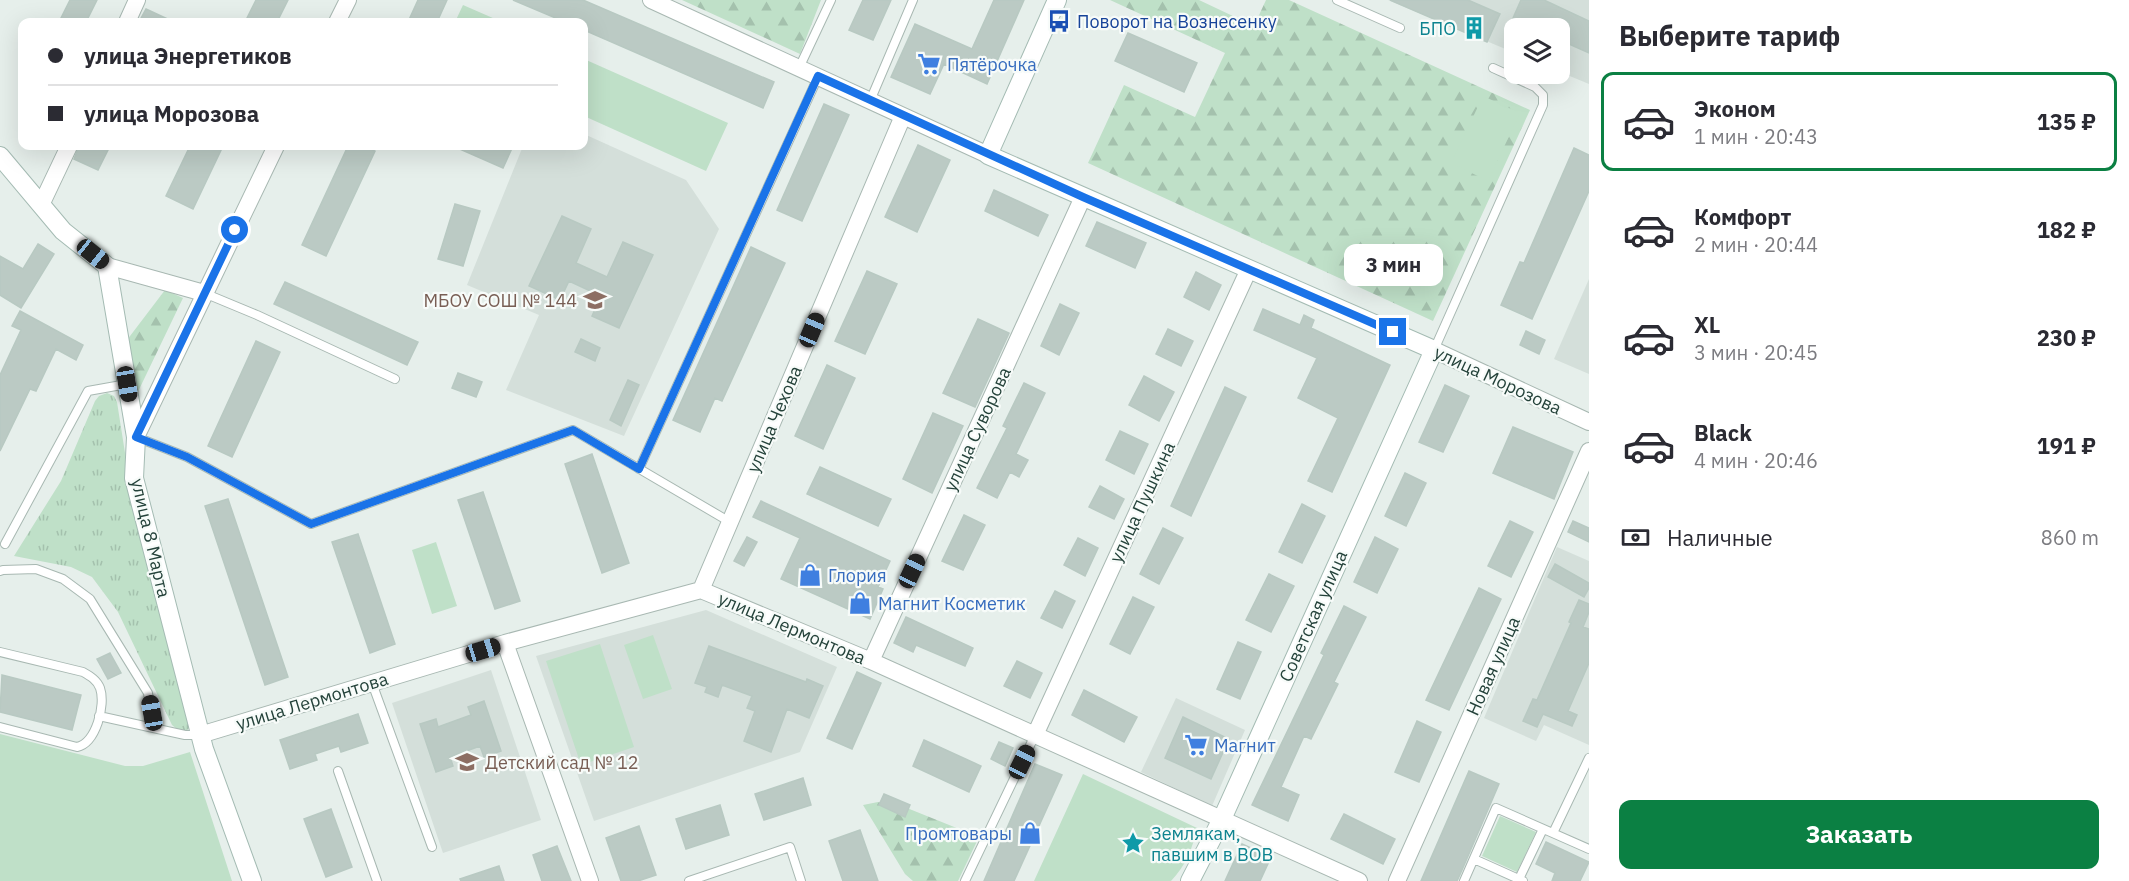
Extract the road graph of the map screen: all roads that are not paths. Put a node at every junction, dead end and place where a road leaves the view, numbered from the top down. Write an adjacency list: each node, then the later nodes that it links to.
1 (137, 0): 8 (street)
2 (348, 0): 9 (street)
3 (651, 0): 11 (street, улица Морозова)
4 (831, 0): 11 (lane)
5 (914, 0): 14 (lane)
6 (1057, 0): 18 (street)
7 (1336, 0): 10 (lane)
8 (129, 18)
9 (339, 18)
10 (1400, 28)
11 (799, 68): 13 (street, улица Морозова)
12 (1493, 68): 25 (lane)
13 (818, 76): 14 (street, улица Морозова); 31 (lane)
14 (870, 100): 15 (street, улица Морозова)
15 (903, 116): 18 (street, улица Морозова); 32 (street, улица Чехова)
16 (67, 150): 21 (street)
17 (274, 150): 24 (street)
18 (988, 155): 20 (street, улица Морозова)
19 (0, 156): 21 (street)
20 (1083, 197): 23 (street, улица Морозова); 38 (street, улица Суворова)
21 (41, 205): 22 (street)
22 (107, 266): 24 (street); 27 (street, улица 8 Марта)
23 (1249, 269): 25 (street, улица Морозова); 44 (street, улица Пушкина)
24 (204, 293): 26 (lane); 29 (street)
25 (1434, 350): 28 (street, улица Морозова); 47 (street, Советская улица)
26 (395, 379)
27 (127, 384): 29 (street, улица 8 Марта); 33 (lane)
28 (1589, 422)
29 (136, 437): 31 (lane); 43 (street, улица 8 Марта)
30 (1589, 451): 62 (street, Новая улица)
31 (639, 469): 32 (lane)
32 (730, 522): 35 (street, улица Чехова)
33 (5, 544)
34 (0, 571): 42 (lane)
35 (701, 590): 36 (street, улица Лермонтова); 38 (street, улица Лермонтова)
36 (505, 643): 39 (street, улица Лермонтова); 56 (street)
37 (0, 652): 40 (lane)
38 (871, 661): 44 (street, улица Лермонтова)
39 (372, 683): 43 (street, улица Лермонтова); 50 (lane)
40 (99, 716): 41 (lane); 42 (lane)
41 (0, 727)
42 (153, 728): 43 (lane)
43 (200, 735): 54 (street, улица 8 Марта)
44 (1035, 735): 47 (street, улица Лермонтова); 59 (lane)
45 (1589, 758): 49 (lane)
46 (338, 771): 55 (lane)
47 (1221, 819): 60 (street, Советская улица); 61 (street, улица Лермонтова)
48 (1543, 829): 49 (lane); 52 (lane); 53 (lane)
49 (1553, 833): 51 (lane)
50 (432, 847)
51 (1589, 849)
52 (1474, 859): 53 (lane); 63 (lane)
53 (1521, 880)
54 (252, 881)
55 (377, 881)
56 (590, 881)
57 (689, 881): 58 (lane)
58 (801, 881)
59 (965, 881)
60 (1190, 881)
61 (1359, 881)
62 (1397, 881)
63 (1464, 881)

